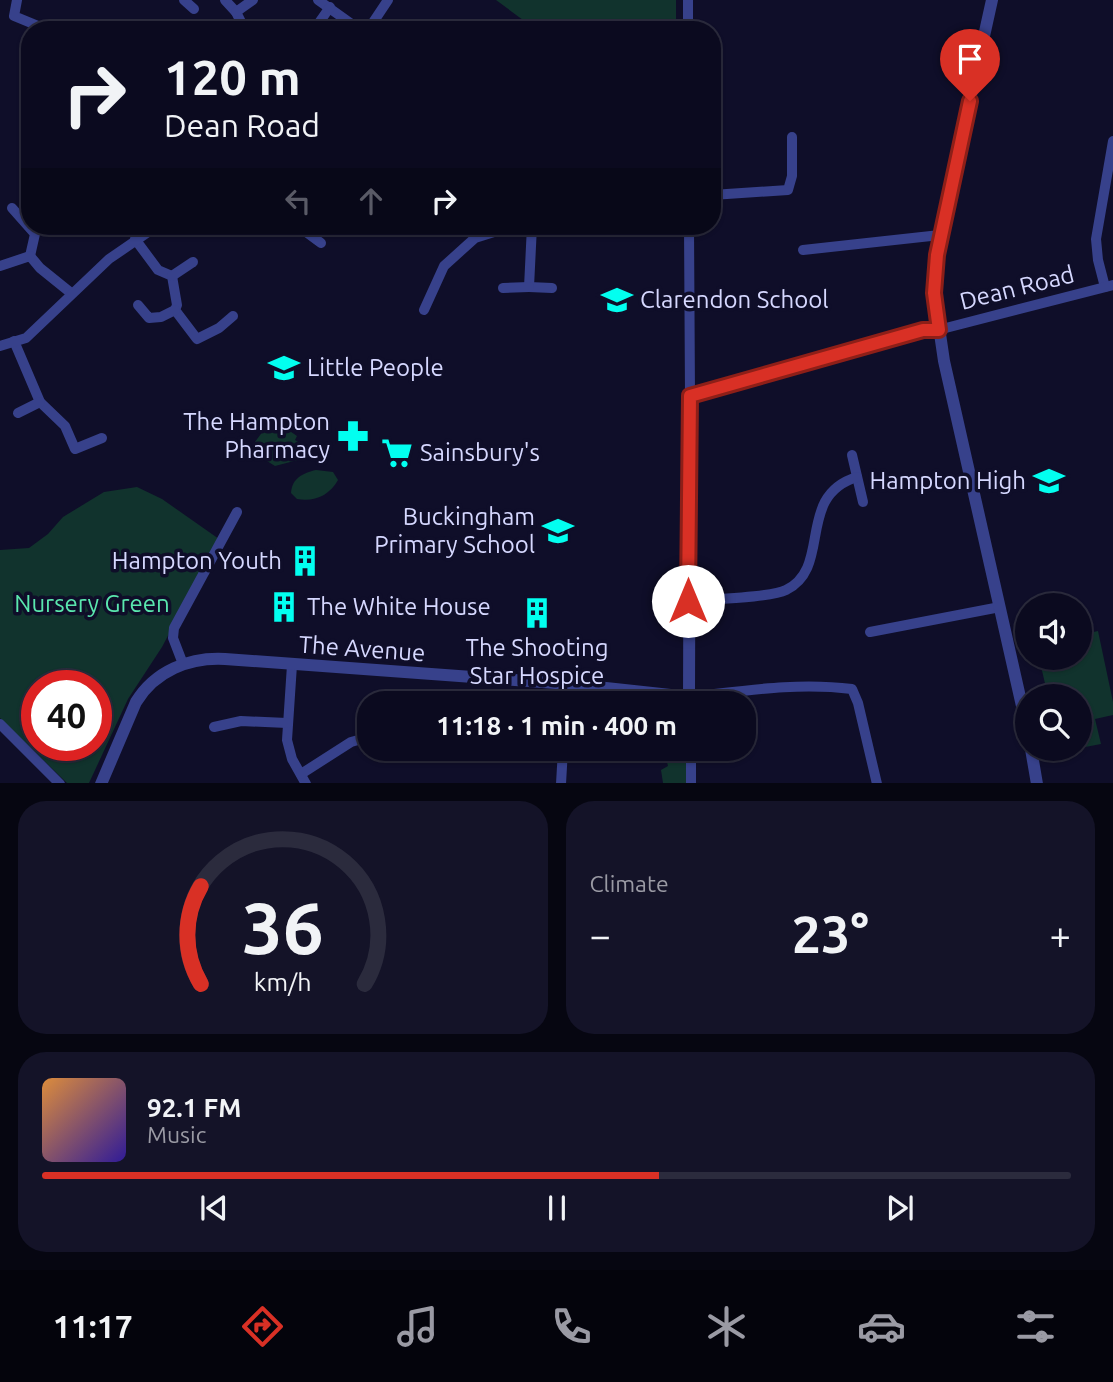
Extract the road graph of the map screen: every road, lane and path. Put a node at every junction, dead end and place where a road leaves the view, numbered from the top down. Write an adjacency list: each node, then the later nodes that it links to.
1 (17, 0): 12 (street)
2 (184, 0): 10 (street)
3 (225, 0): 11 (street)
4 (253, 0): 11 (street)
5 (318, 0): 9 (street)
6 (388, 0): 16 (street)
7 (688, 0): 17 (street)
8 (992, 0): 30 (street)
9 (330, 7): 14 (street); 15 (street)
10 (194, 9)
11 (236, 12): 13 (street)
12 (26, 21)
13 (240, 21)
14 (320, 21)
15 (348, 21)
16 (374, 21)
17 (688, 21)
18 (792, 137): 20 (street)
19 (1113, 141): 39 (street)
20 (721, 194)
21 (12, 208): 22 (street)
22 (21, 218)
23 (35, 235): 35 (street)
24 (142, 235): 32 (street)
25 (311, 235): 33 (street)
26 (474, 235): 31 (street)
27 (484, 235): 31 (street)
28 (532, 235): 40 (street)
29 (689, 235): 51 (street)
30 (940, 235): 34 (street); 48 (street)
31 (475, 238): 46 (street)
32 (135, 239): 38 (street); 43 (street)
33 (321, 243)
34 (803, 250)
35 (30, 256): 37 (street); 43 (street)
36 (194, 262): 38 (street)
37 (0, 266)
38 (172, 276): 45 (street)
39 (1109, 286): 48 (street, Dean Road)
40 (529, 287): 41 (street); 42 (street)
41 (503, 288)
42 (552, 288)
43 (71, 293): 49 (street)
44 (138, 305): 45 (street)
45 (175, 310): 47 (street)
46 (424, 310)
47 (233, 316)
48 (939, 330): 51 (street, Dean Road); 60 (street)
49 (14, 341): 50 (street); 52 (street)
50 (0, 346)
51 (690, 396): 59 (street)
52 (40, 402): 53 (street); 54 (street)
53 (18, 413)
54 (102, 439)
55 (852, 455): 56 (street)
56 (857, 477): 57 (street); 59 (street)
57 (863, 502)
58 (237, 512): 62 (street)
59 (688, 601): 68 (street)
60 (1000, 607): 61 (street); 65 (street)
61 (870, 632)
62 (183, 664): 63 (street, The Avenue); 79 (street, The Avenue)
63 (292, 665): 64 (street, The Avenue); 70 (street)
64 (569, 684): 66 (street); 67 (street, The Avenue)
65 (1017, 684)
66 (568, 691)
67 (622, 691)
68 (689, 691)
69 (737, 691): 82 (street)
70 (287, 723): 72 (street); 77 (street)
71 (0, 724): 78 (street)
72 (214, 727)
73 (357, 740): 77 (street)
74 (562, 761): 80 (street)
75 (691, 761): 81 (street)
76 (1033, 761): 83 (street)
77 (304, 779)
78 (60, 783)
79 (100, 783)
80 (561, 783)
81 (691, 783)
82 (877, 783)
83 (1037, 783)

